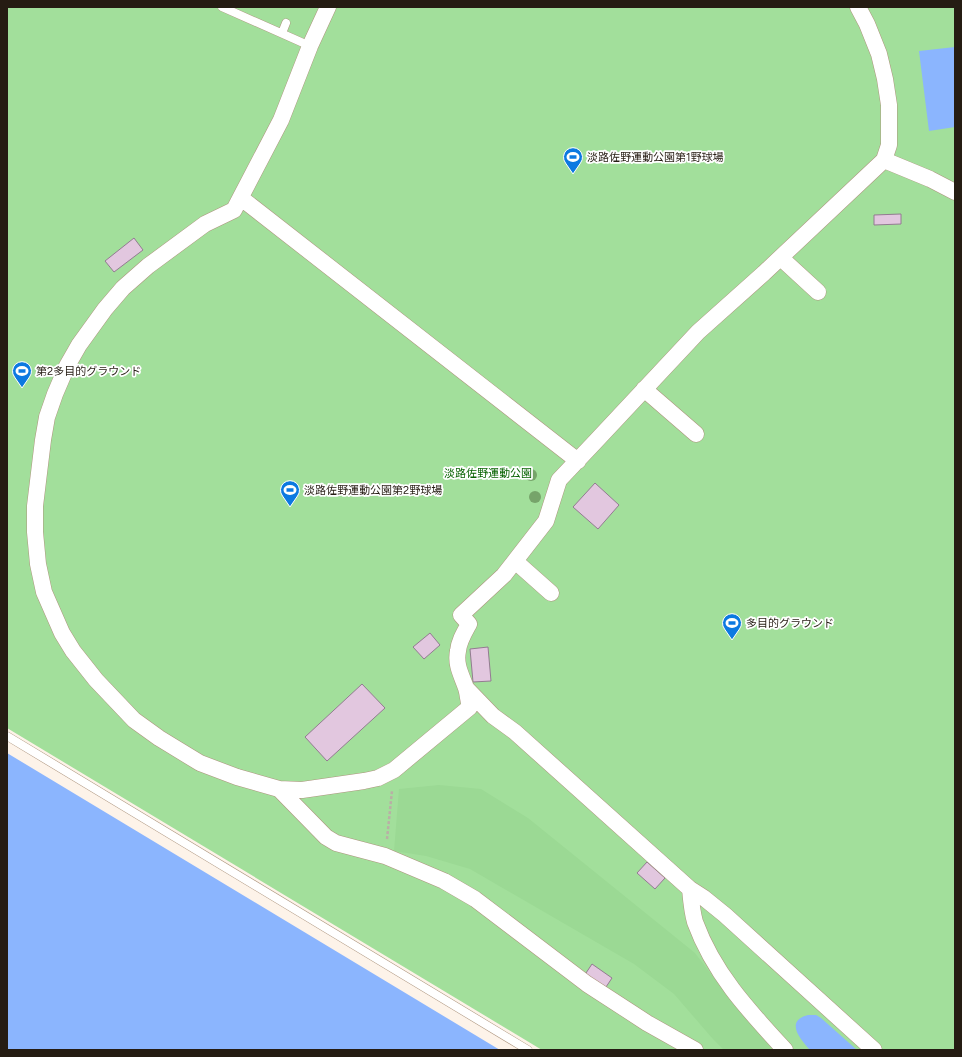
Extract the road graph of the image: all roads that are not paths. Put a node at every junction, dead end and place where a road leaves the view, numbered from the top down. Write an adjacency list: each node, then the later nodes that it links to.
1 (222, 7): 4 (lane)
2 (328, 7): 7 (street)
3 (858, 7): 8 (street)
4 (240, 11): 6 (lane)
5 (286, 23): 6 (lane)
6 (282, 33): 7 (lane)
7 (310, 46): 10 (street)
8 (884, 160): 9 (street); 11 (street)
9 (955, 192)
10 (241, 198): 15 (street); 20 (street)
11 (781, 258): 12 (street); 13 (street)
12 (818, 292)
13 (644, 389): 14 (street); 15 (street)
14 (696, 434)
15 (578, 461): 16 (street)
16 (516, 561): 17 (street); 18 (street)
17 (551, 593)
18 (466, 688): 20 (street); 21 (street)
19 (7, 736): 22 (lane)
20 (279, 789): 23 (street)
21 (690, 889): 24 (street); 25 (street)
22 (528, 1050)
23 (695, 1050)
24 (785, 1050)
25 (874, 1050)

